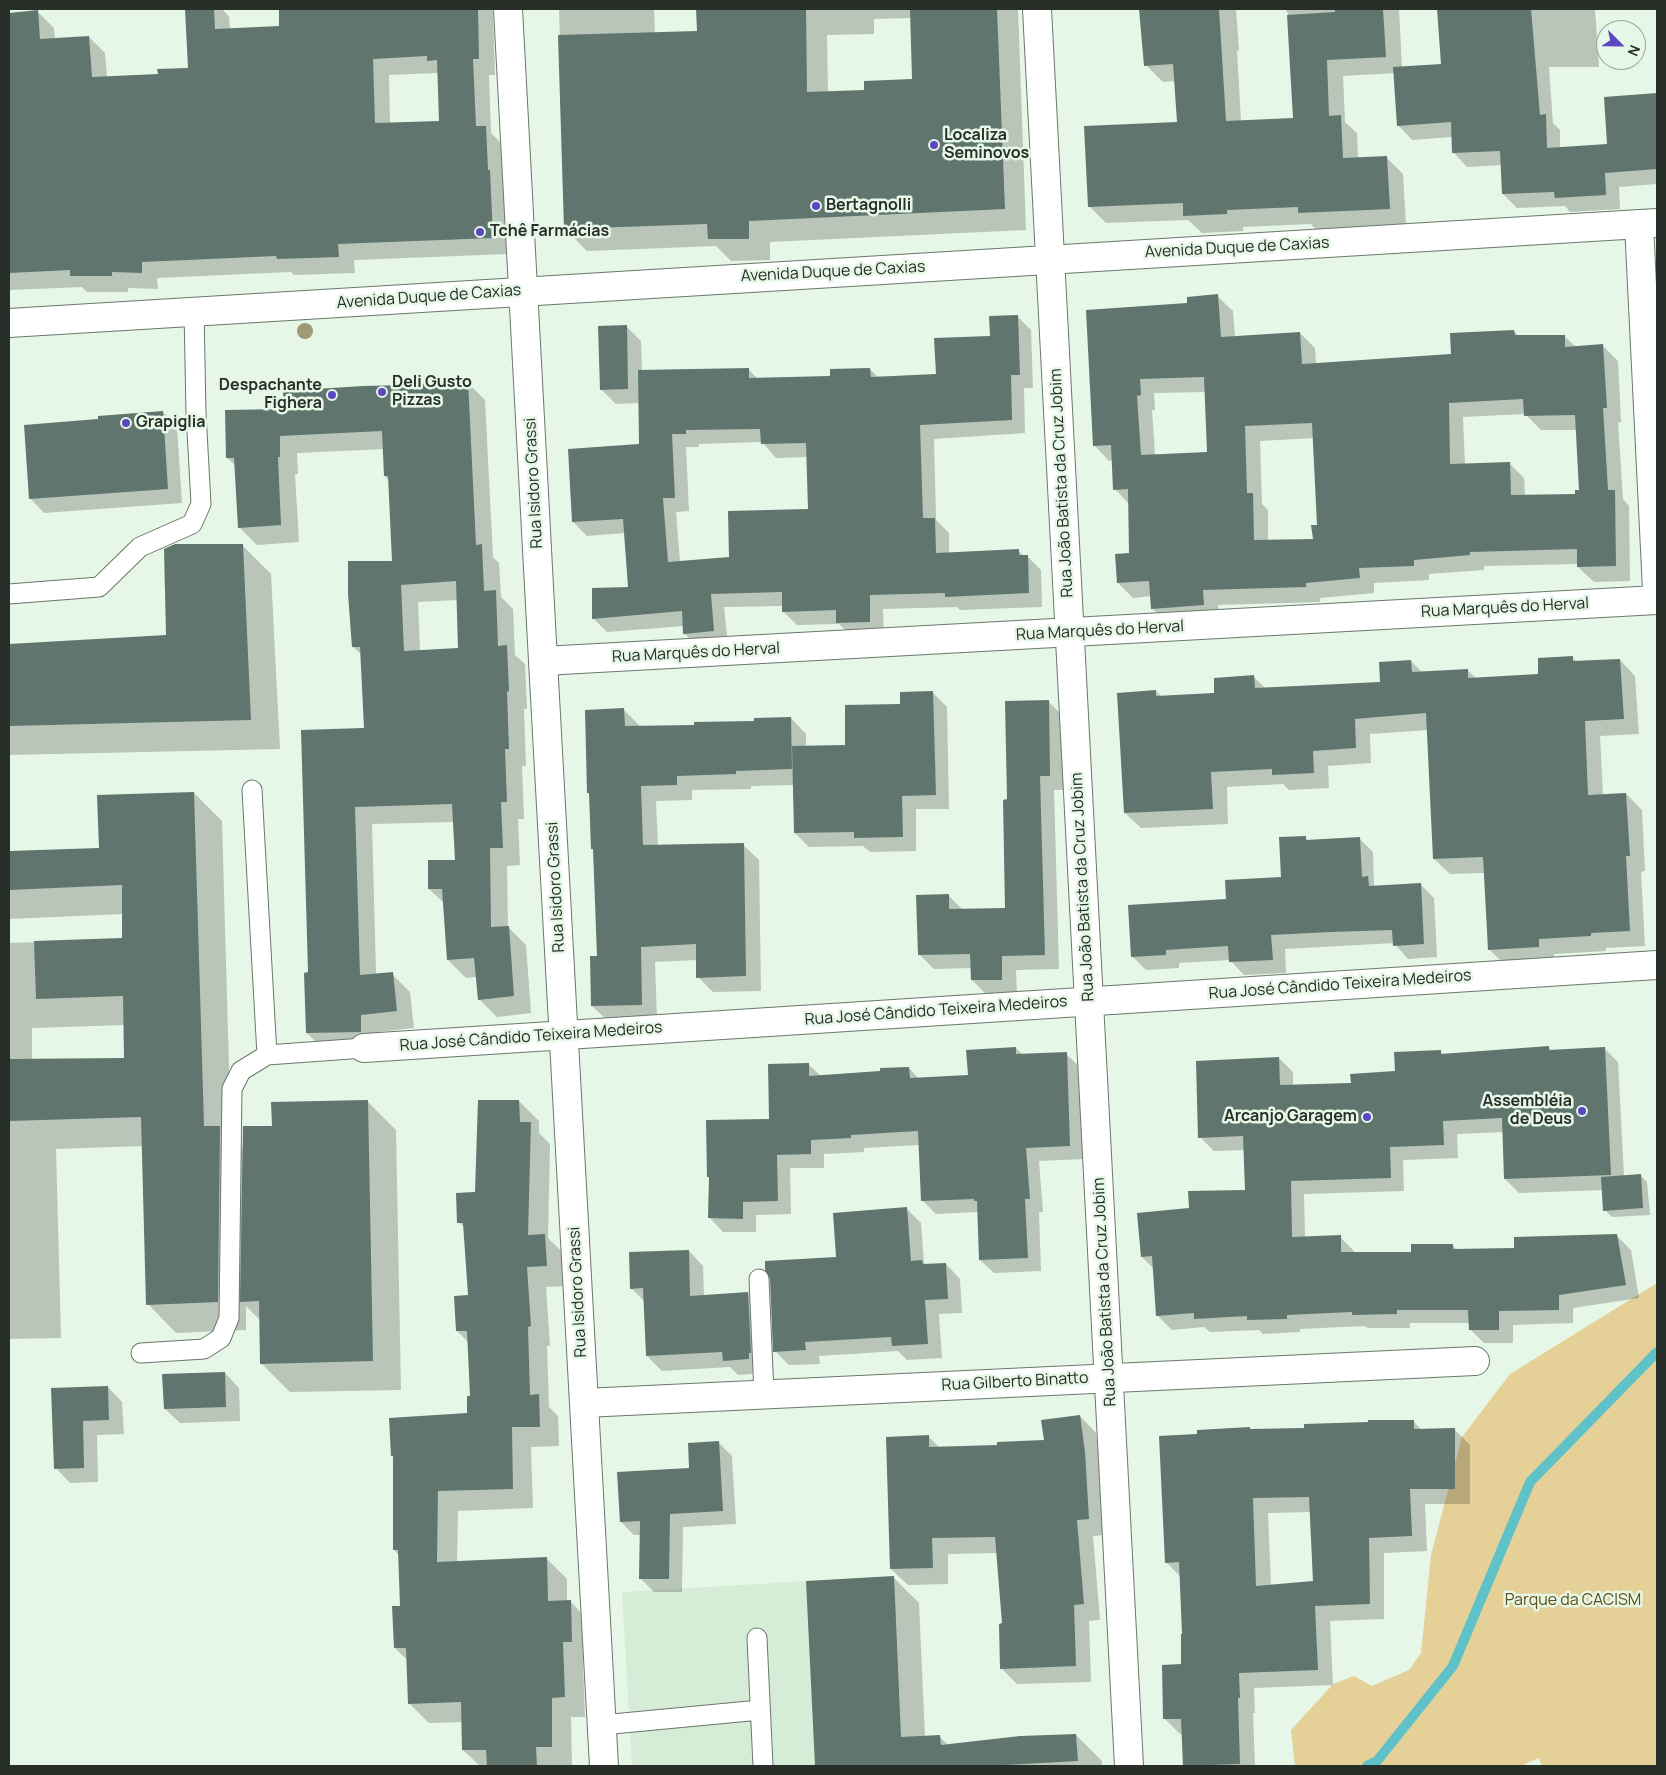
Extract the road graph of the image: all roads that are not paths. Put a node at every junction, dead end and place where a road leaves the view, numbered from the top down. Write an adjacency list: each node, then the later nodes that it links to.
1 (508, 9): 5 (street, Rua Isidoro Grassi)
2 (1037, 9): 4 (street, Rua João Batista da Cruz Jobim)
3 (1648, 223): 4 (street, Avenida Duque de Caxias); 8 (street)
4 (1050, 259): 5 (street, Avenida Duque de Caxias); 11 (street, Rua João Batista da Cruz Jobim)
5 (523, 291): 6 (street, Avenida Duque de Caxias); 12 (street, Rua Isidoro Grassi)
6 (194, 311): 7 (street, Avenida Duque de Caxias); 9 (lane)
7 (9, 323)
8 (1657, 590)
9 (9, 594)
10 (1657, 600): 11 (street, Rua Marquês do Herval)
11 (1070, 632): 12 (street, Rua Marquês do Herval); 15 (street, Rua João Batista da Cruz Jobim)
12 (544, 661): 16 (street, Rua Isidoro Grassi)
13 (252, 790): 18 (lane)
14 (1657, 965): 15 (street, Rua José Cândido Teixeira Medeiros)
15 (1090, 1002): 16 (street, Rua José Cândido Teixeira Medeiros); 22 (street, Rua João Batista da Cruz Jobim)
16 (564, 1036): 17 (street, Rua José Cândido Teixeira Medeiros); 24 (street, Rua Isidoro Grassi)
17 (364, 1048): 18 (lane)
18 (267, 1054): 20 (lane)
19 (759, 1279): 23 (lane)
20 (141, 1352)
21 (1475, 1361): 22 (street, Rua Gilberto Binatto)
22 (1109, 1378): 23 (street, Rua Gilberto Binatto); 30 (street, Rua João Batista da Cruz Jobim)
23 (764, 1394): 24 (street, Rua Gilberto Binatto)
24 (584, 1402): 27 (street, Rua Isidoro Grassi)
25 (757, 1638): 26 (lane)
26 (760, 1710): 27 (lane); 29 (lane)
27 (602, 1725): 28 (street, Rua Isidoro Grassi)
28 (604, 1766)
29 (763, 1766)
30 (1129, 1766)

